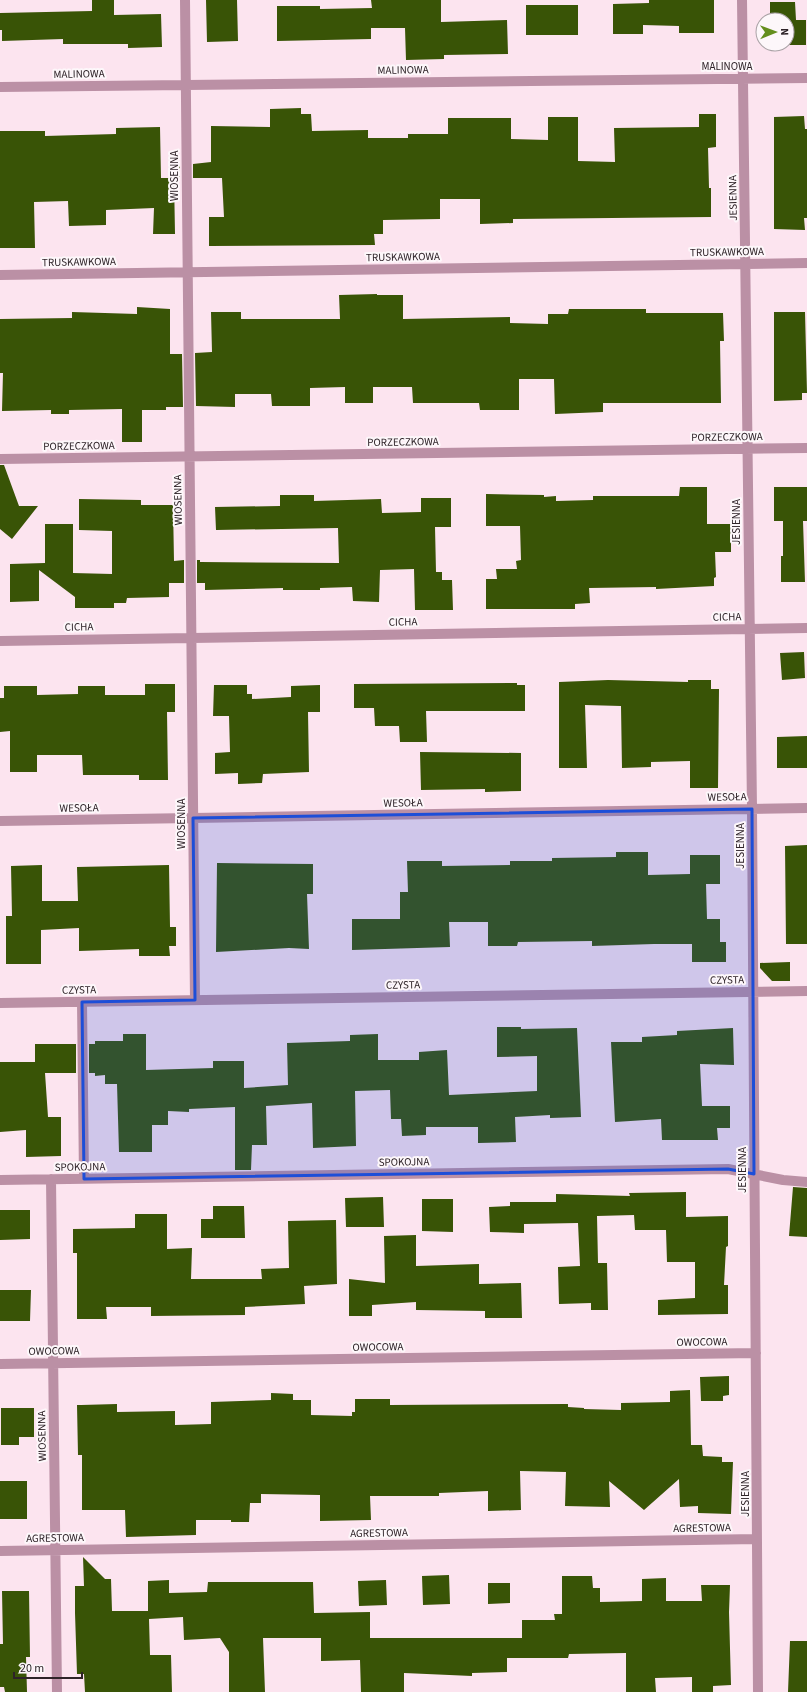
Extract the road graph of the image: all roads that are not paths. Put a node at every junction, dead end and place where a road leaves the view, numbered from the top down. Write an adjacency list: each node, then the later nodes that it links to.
1 (185, 0): 5 (street, WIOSENNA)
2 (742, 0): 3 (street, JESIENNA)
3 (743, 78): 4 (street, MALINOWA); 5 (street, MALINOWA); 8 (street, JESIENNA)
4 (807, 78)
5 (186, 85): 6 (street, MALINOWA); 9 (street, WIOSENNA)
6 (0, 87)
7 (807, 263): 8 (street, TRUSKAWKOWA)
8 (745, 264): 9 (street, TRUSKAWKOWA); 12 (street, JESIENNA)
9 (187, 273): 10 (street, TRUSKAWKOWA); 13 (street, WIOSENNA)
10 (0, 275)
11 (807, 448): 12 (street, PORZECZKOWA)
12 (748, 449): 13 (street, PORZECZKOWA); 15 (street, JESIENNA)
13 (189, 457): 14 (street, PORZECZKOWA); 17 (street, WIOSENNA)
14 (0, 459)
15 (749, 628): 16 (street, CICHA); 17 (street, CICHA); 20 (street, JESIENNA)
16 (807, 628)
17 (191, 638): 18 (street, CICHA); 21 (street, WIOSENNA)
18 (0, 641)
19 (807, 808): 20 (street, WESOŁA)
20 (752, 809): 21 (street, WESOŁA); 24 (street, JESIENNA)
21 (193, 818): 22 (street, WESOŁA); 25 (street, WIOSENNA)
22 (0, 821)
23 (807, 991): 24 (street, CZYSTA)
24 (753, 992): 25 (street, CZYSTA); 28 (street, JESIENNA)
25 (195, 1000): 26 (street, CZYSTA)
26 (82, 1002): 27 (street, CZYSTA); 29 (street)
27 (0, 1003)
28 (754, 1174): 29 (street, SPOKOJNA); 32 (street, SPOKOJNA); 33 (street, JESIENNA)
29 (84, 1178): 30 (street, SPOKOJNA)
30 (51, 1179): 31 (street, SPOKOJNA); 34 (street, WIOSENNA)
31 (0, 1180)
32 (807, 1182)
33 (756, 1353): 34 (street, OWOCOWA); 36 (street, JESIENNA)
34 (53, 1363): 35 (street, OWOCOWA); 37 (street, WIOSENNA)
35 (0, 1364)
36 (757, 1539): 37 (street, AGRESTOWA); 40 (street, JESIENNA)
37 (55, 1550): 38 (street, AGRESTOWA); 39 (street, WIOSENNA)
38 (0, 1551)
39 (57, 1692)
40 (758, 1692)

